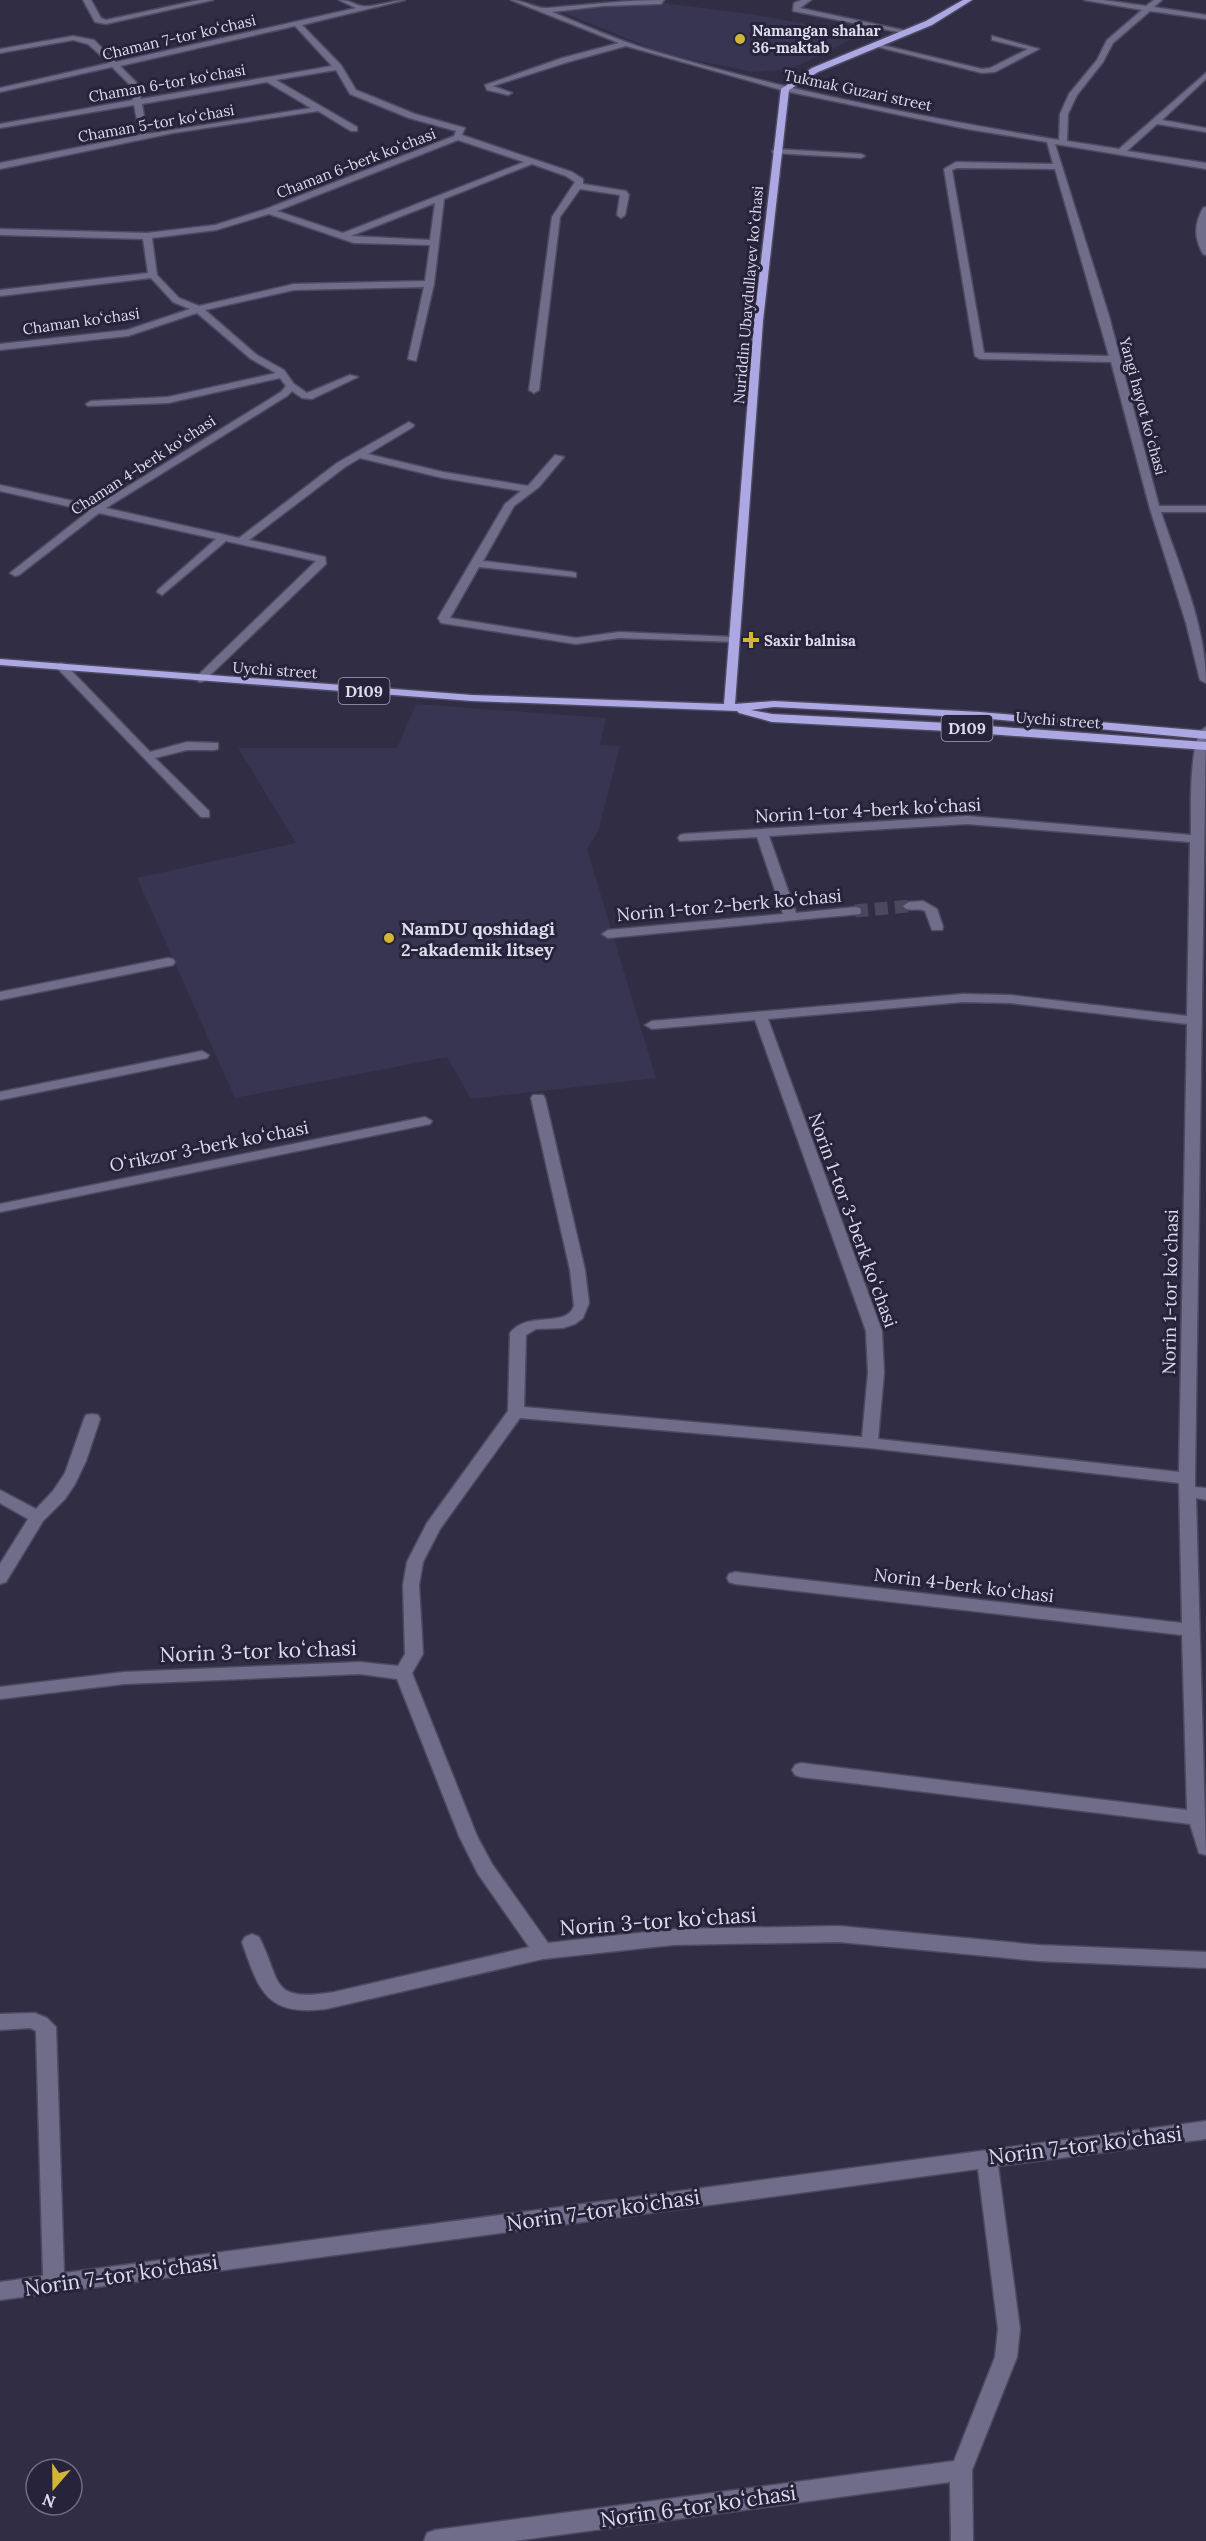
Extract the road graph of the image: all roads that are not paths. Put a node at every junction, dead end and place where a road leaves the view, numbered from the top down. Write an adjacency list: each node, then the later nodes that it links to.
1 (87, 0): 2 (street)
2 (209, 0)
3 (343, 0): 11 (street)
4 (402, 0): 11 (street, Chaman 7-tor koʻchasi)
5 (515, 0): 13 (street, Tukmak Guzari street)
6 (807, 0): 16 (street)
7 (968, 0): 16 (main road)
8 (1088, 0): 12 (street)
9 (1158, 0): 12 (street)
10 (661, 2): 13 (street)
11 (363, 9): 15 (street, Chaman 7-tor koʻchasi)
12 (1148, 9): 14 (street); 37 (street)
13 (545, 11): 18 (street, Tukmak Guzari street)
14 (1206, 17)
15 (297, 24): 21 (street, Chaman 7-tor koʻchasi); 22 (street)
16 (909, 32): 19 (main road)
17 (995, 38): 19 (street)
18 (626, 44): 25 (street, Tukmak Guzari street); 27 (street)
19 (874, 45): 25 (main road)
20 (0, 51): 21 (street)
21 (116, 64): 26 (street, Chaman 7-tor koʻchasi); 28 (street)
22 (338, 67): 24 (street, Chaman 6-tor koʻchasi); 35 (street, Chaman 6-berk koʻchasi)
23 (1206, 75): 30 (street)
24 (268, 79): 28 (street, Chaman 6-tor koʻchasi); 29 (street)
25 (785, 89): 36 (street, Tukmak Guzari street); 38 (main road, Nuriddin Ubaydullayev koʻchasi)
26 (0, 90)
27 (508, 93)
28 (138, 101): 31 (street, Chaman 6-tor koʻchasi); 34 (street)
29 (318, 109): 32 (street); 34 (street, Chaman 5-tor koʻchasi)
30 (1156, 121): 33 (street); 39 (street)
31 (0, 126)
32 (354, 129)
33 (1206, 130)
34 (144, 137): 42 (street, Chaman 5-tor koʻchasi)
35 (458, 137): 41 (street); 48 (street, Chaman 6-berk koʻchasi)
36 (1050, 140): 37 (street, Tukmak Guzari street); 44 (street, Yangi hayot koʻchasi)
37 (1063, 142): 39 (street, Tukmak Guzari street)
38 (776, 151): 40 (street); 81 (main road, Nuriddin Ubaydullayev koʻchasi)
39 (1121, 152): 43 (street, Tukmak Guzari street)
40 (861, 156)
41 (533, 161): 45 (street); 46 (street)
42 (0, 166)
43 (1206, 166)
44 (1058, 167): 61 (street, Yangi hayot koʻchasi); 61 (street)
45 (579, 186): 49 (street); 65 (street)
46 (440, 199): 52 (street); 53 (street)
47 (1206, 210): 54 (street)
48 (269, 212): 51 (street, Chaman 6-berk koʻchasi); 52 (street)
49 (621, 215)
50 (0, 232): 51 (street, Chaman 6-berk koʻchasi)
51 (147, 236): 55 (street)
52 (341, 237): 53 (street)
53 (434, 243): 56 (street)
54 (1206, 252)
55 (153, 275): 57 (street); 58 (street)
56 (429, 284): 58 (street, Chaman koʻchasi); 60 (street)
57 (0, 293)
58 (198, 309): 59 (street, Chaman koʻchasi); 62 (street)
59 (0, 347)
60 (413, 359)
61 (1114, 359): 73 (street, Yangi hayot koʻchasi)
62 (281, 375): 64 (street); 66 (street, Chaman 4-berk koʻchasi)
63 (353, 377): 64 (street)
64 (291, 386): 72 (street, Chaman 4-berk koʻchasi)
65 (534, 390)
66 (91, 404)
67 (409, 425): 68 (street)
68 (359, 455): 71 (street); 76 (street)
69 (560, 457): 71 (street)
70 (0, 488): 72 (street)
71 (529, 489): 77 (street)
72 (98, 509): 75 (street); 78 (street, Chaman 4-berk koʻchasi)
73 (1155, 509): 74 (street); 85 (street, Yangi hayot koʻchasi)
74 (1206, 509)
75 (225, 537): 76 (street); 80 (street)
76 (241, 541): 84 (street)
77 (476, 563): 79 (street); 81 (street)
78 (15, 573)
79 (573, 575)
80 (162, 592)
81 (735, 640): 86 (main road, Nuriddin Ubaydullayev koʻchasi)
82 (0, 662): 83 (main road, Uychi street / D109)
83 (61, 666): 84 (main road, Uychi street / D109); 89 (street)
84 (200, 679): 86 (main road, Uychi street / D109)
85 (1206, 680)
86 (729, 708): 87 (main road, Uychi street / D109)
87 (1205, 739): 91 (street, Norin 1-tor koʻchasi)
88 (214, 746): 89 (street)
89 (147, 756): 90 (street)
90 (205, 814)
91 (1201, 817): 94 (street, Norin 1-tor koʻchasi)
92 (762, 834): 93 (street, Norin 1-tor 4-berk koʻchasi); 94 (street, Norin 1-tor 4-berk koʻchasi); 97 (street)
93 (684, 838)
94 (1196, 839): 102 (street, Norin 1-tor koʻchasi)
95 (909, 906): 98 (street)
96 (855, 911): 97 (street, Norin 1-tor 2-berk koʻchasi)
97 (791, 917): 99 (street, Norin 1-tor 2-berk koʻchasi)
98 (937, 927)
99 (608, 934)
100 (168, 962): 101 (street)
101 (0, 996)
102 (1199, 1015): 103 (street); 113 (street, Norin 1-tor koʻchasi)
103 (760, 1016): 104 (street); 112 (street, Norin 1-tor 3-berk koʻchasi)
104 (652, 1025)
105 (202, 1055): 106 (street)
106 (0, 1096)
107 (538, 1098): 110 (street)
108 (425, 1121): 109 (street, Oʻrikzor 3-berk koʻchasi)
109 (0, 1208)
110 (516, 1412): 112 (street); 120 (street)
111 (92, 1419): 116 (street)
112 (869, 1443): 113 (street)
113 (1187, 1484): 114 (street); 119 (street, Norin 1-tor koʻchasi)
114 (1206, 1494)
115 (0, 1496): 116 (street)
116 (36, 1517): 117 (street)
117 (0, 1578)
118 (735, 1578): 119 (street, Norin 4-berk koʻchasi)
119 (1189, 1630): 123 (street, Norin 1-tor koʻchasi)
120 (403, 1672): 121 (street, Norin 3-tor koʻchasi); 127 (street, Norin 3-tor koʻchasi)
121 (0, 1693)
122 (801, 1770): 124 (street)
123 (1200, 1783): 124 (street, Norin 1-tor koʻchasi)
124 (1197, 1818): 125 (street, Norin 1-tor koʻchasi)
125 (1206, 1848)
126 (252, 1942): 127 (street)
127 (543, 1951): 128 (street, Norin 3-tor koʻchasi)
128 (1206, 1960)
129 (0, 2022): 132 (street)
130 (1206, 2130): 131 (street, Norin 7-tor koʻchasi)
131 (987, 2158): 132 (street, Norin 7-tor koʻchasi); 134 (street)
132 (54, 2284): 133 (street, Norin 7-tor koʻchasi)
133 (0, 2291)
134 (961, 2470): 135 (street, Norin 6-tor koʻchasi); 136 (street)
135 (435, 2541)
136 (962, 2541)

